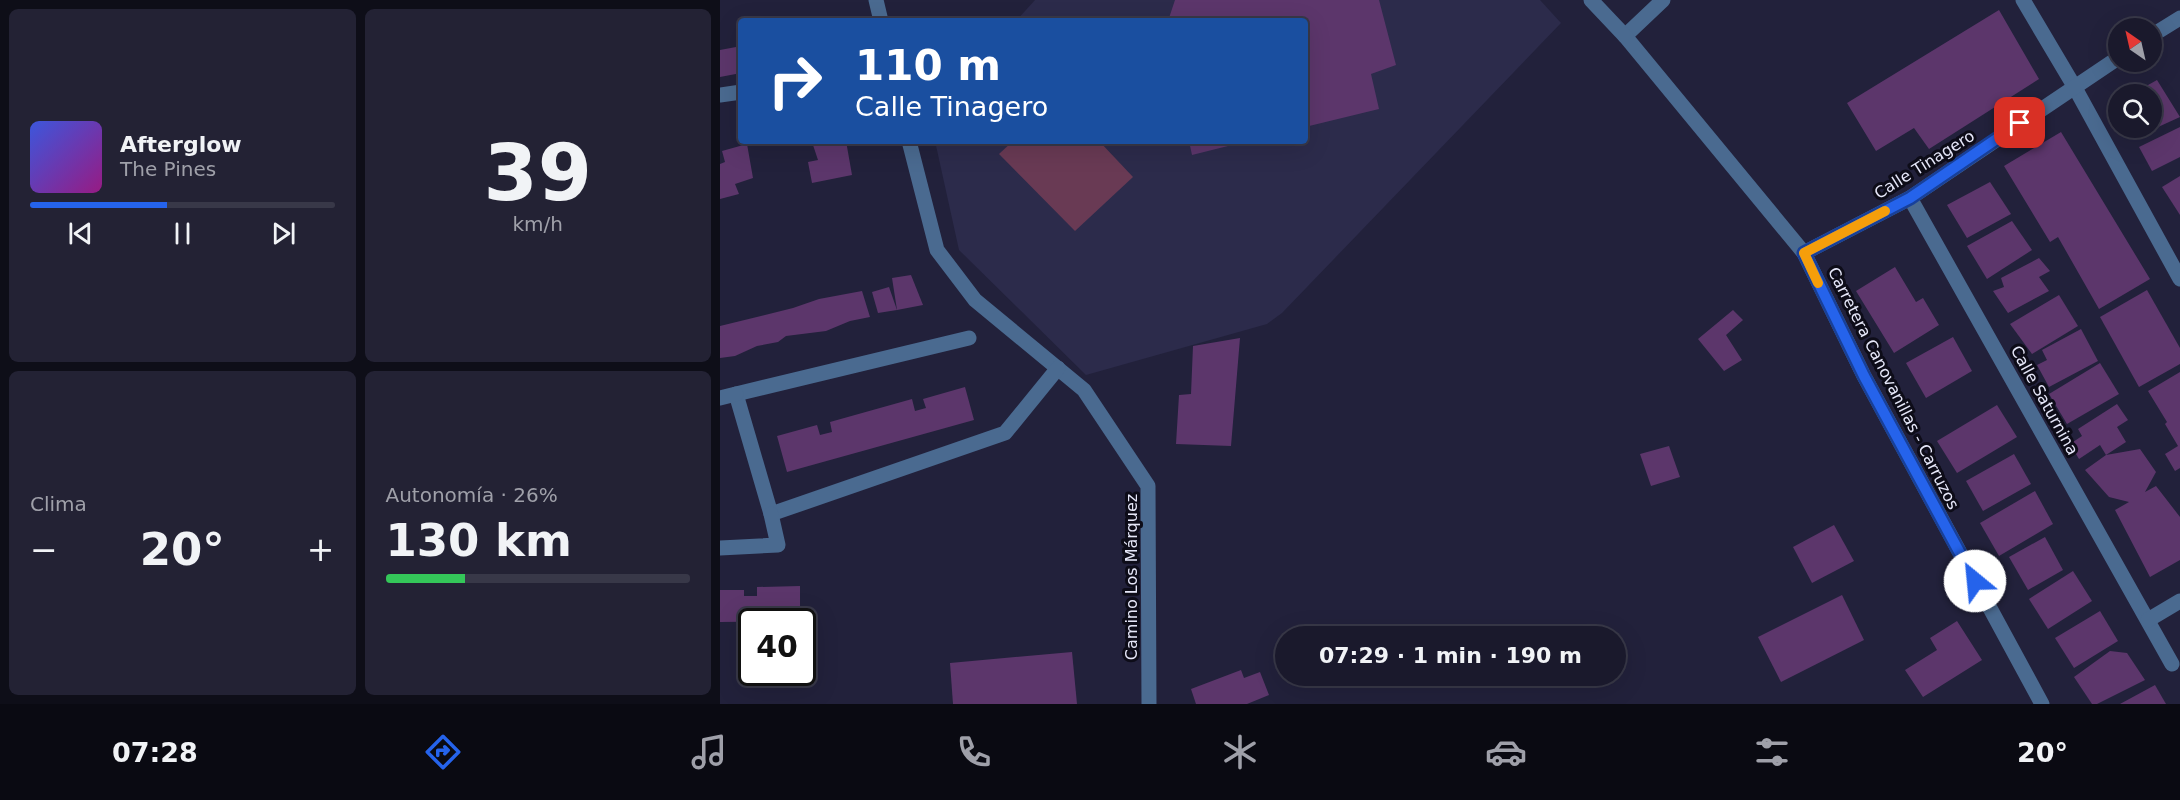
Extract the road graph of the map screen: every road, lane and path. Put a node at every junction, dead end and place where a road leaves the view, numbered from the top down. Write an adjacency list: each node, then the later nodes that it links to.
1 (876, 0): 5 (street)
2 (1590, 0): 8 (street, Carretera Canovanillas - Carruzos)
3 (1663, 0): 8 (street)
4 (2023, 0): 10 (street)
5 (880, 18)
6 (2180, 18): 7 (street)
7 (2162, 29)
8 (1625, 36): 15 (street, Carretera Canovanillas - Carruzos)
9 (2108, 64): 10 (street, Calle Tinagero)
10 (2074, 86): 14 (street, Calle Tinagero); 16 (street)
11 (738, 92): 12 (street)
12 (720, 95)
13 (910, 144): 18 (street, Camino Los Márquez)
14 (1910, 198): 15 (street, Calle Tinagero); 24 (street, Calle Saturnina)
15 (1804, 253): 27 (street, Carretera Canovanillas - Carruzos)
16 (2180, 279)
17 (969, 338): 19 (street)
18 (1058, 368): 21 (street); 26 (street, Camino Los Márquez)
19 (736, 394): 20 (street); 21 (street)
20 (720, 398)
21 (771, 514): 22 (street)
22 (720, 548)
23 (2180, 601): 24 (street)
24 (2148, 620): 25 (street, Calle Saturnina)
25 (2172, 664)
26 (1149, 704)
27 (2042, 704)

